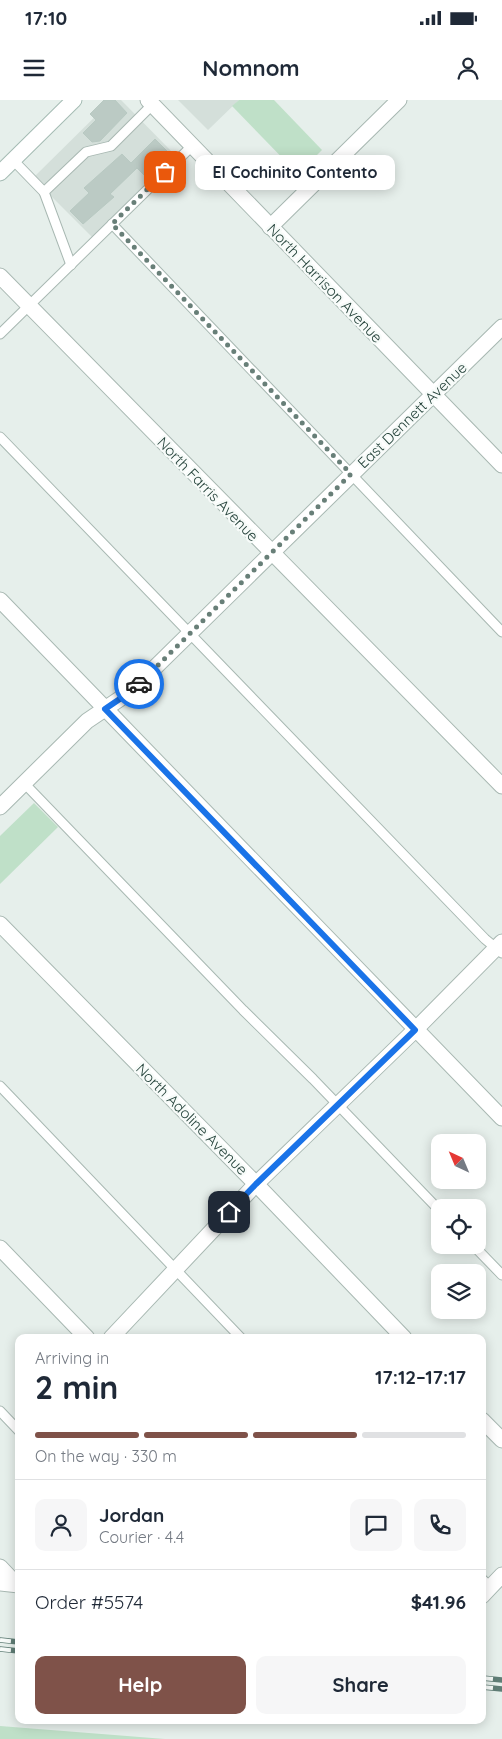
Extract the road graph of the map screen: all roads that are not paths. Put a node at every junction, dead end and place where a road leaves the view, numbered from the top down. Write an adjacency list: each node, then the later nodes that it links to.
1 (74, 100): 5 (street)
2 (399, 100): 9 (street)
3 (150, 102): 4 (street, North Harrison Avenue); 7 (lane)
4 (192, 146): 8 (lane); 9 (street, North Harrison Avenue)
5 (13, 160): 6 (street); 7 (lane)
6 (0, 173)
7 (44, 192): 10 (lane)
8 (112, 224): 10 (lane); 18 (lane)
9 (270, 227): 15 (street, North Harrison Avenue)
10 (71, 265): 12 (lane)
11 (0, 276): 12 (street, North Farris Avenue)
12 (29, 306): 14 (lane); 19 (street, North Farris Avenue)
13 (502, 327): 15 (street, East Dennett Avenue)
14 (0, 334)
15 (433, 395): 17 (street, North Harrison Avenue); 18 (street, East Dennett Avenue)
16 (0, 437): 22 (lane)
17 (502, 465)
18 (351, 474): 19 (street, East Dennett Avenue); 21 (lane)
19 (272, 553): 22 (street, East Dennett Avenue); 25 (street, North Farris Avenue)
20 (0, 600): 23 (street)
21 (502, 632)
22 (190, 633): 23 (street, East Dennett Avenue); 28 (lane)
23 (105, 709): 24 (street, East Dennett Avenue); 29 (street)
24 (24, 783): 26 (street, East Dennett Avenue); 31 (lane)
25 (502, 786)
26 (0, 807)
27 (0, 924): 33 (street, North Adoline Avenue)
28 (500, 948): 29 (street)
29 (415, 1030): 31 (street); 32 (street)
30 (0, 1086): 37 (lane)
31 (337, 1106): 33 (street); 34 (lane)
32 (502, 1118)
33 (256, 1184): 37 (street); 42 (street, North Adoline Avenue)
34 (431, 1202)
35 (0, 1248): 39 (street)
36 (482, 1254): 38 (lane)
37 (175, 1269): 40 (street); 41 (lane)
38 (502, 1275)
39 (83, 1334)
40 (114, 1334)
41 (237, 1334)
42 (400, 1334)
43 (0, 1412): 45 (lane)
44 (486, 1424): 46 (street)
45 (15, 1427)
46 (502, 1440)
47 (0, 1568): 49 (street)
48 (502, 1575): 52 (street)
49 (15, 1582)
50 (0, 1583): 51 (street)
51 (15, 1585)
52 (486, 1586)

